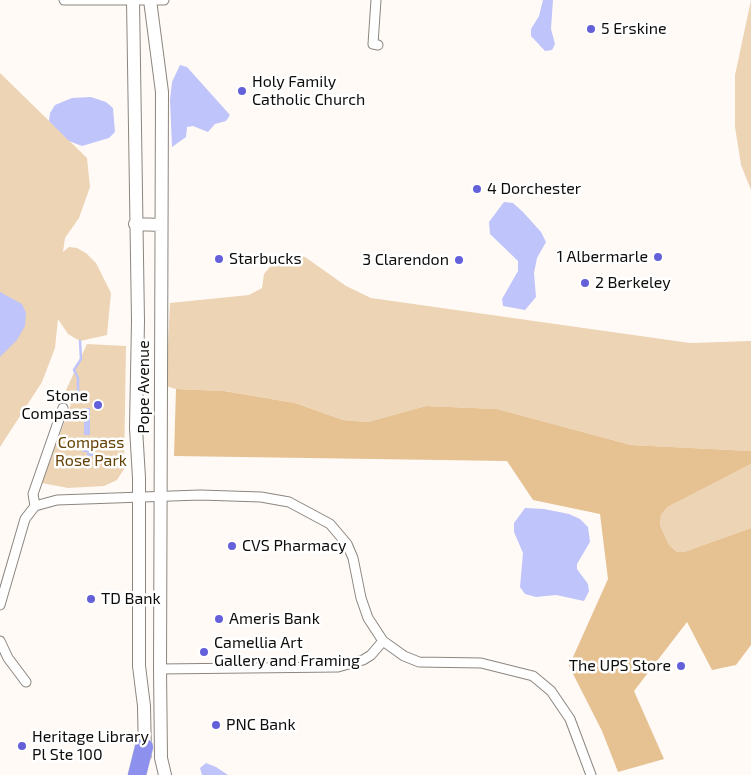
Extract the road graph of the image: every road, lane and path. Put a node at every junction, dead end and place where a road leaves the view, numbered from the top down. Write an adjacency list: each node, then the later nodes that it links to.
1 (64, 0): 2 (street)
2 (128, 0)
3 (135, 0): 6 (street); 8 (main road, Pope Avenue)
4 (164, 0): 6 (street)
5 (376, 0): 7 (street)
6 (150, 1): 9 (main road, Pope Avenue)
7 (378, 45)
8 (135, 224): 9 (main road); 12 (main road, Pope Avenue)
9 (161, 225): 11 (main road, Pope Avenue)
10 (63, 408): 13 (street)
11 (160, 497): 12 (street); 16 (street); 18 (main road, Pope Avenue)
12 (137, 498): 13 (street); 21 (main road, Pope Avenue)
13 (36, 506): 14 (street)
14 (0, 605)
15 (0, 641): 17 (street)
16 (383, 641): 18 (street); 26 (street)
17 (4, 656): 19 (street)
18 (160, 669): 20 (main road, Pope Avenue)
19 (26, 682)
20 (162, 740): 24 (main road, Pope Avenue); 25 (main road)
21 (144, 747): 22 (highway); 23 (main road, Pope Avenue)
22 (138, 775)
23 (143, 775)
24 (165, 775)
25 (173, 775)
26 (591, 775)

